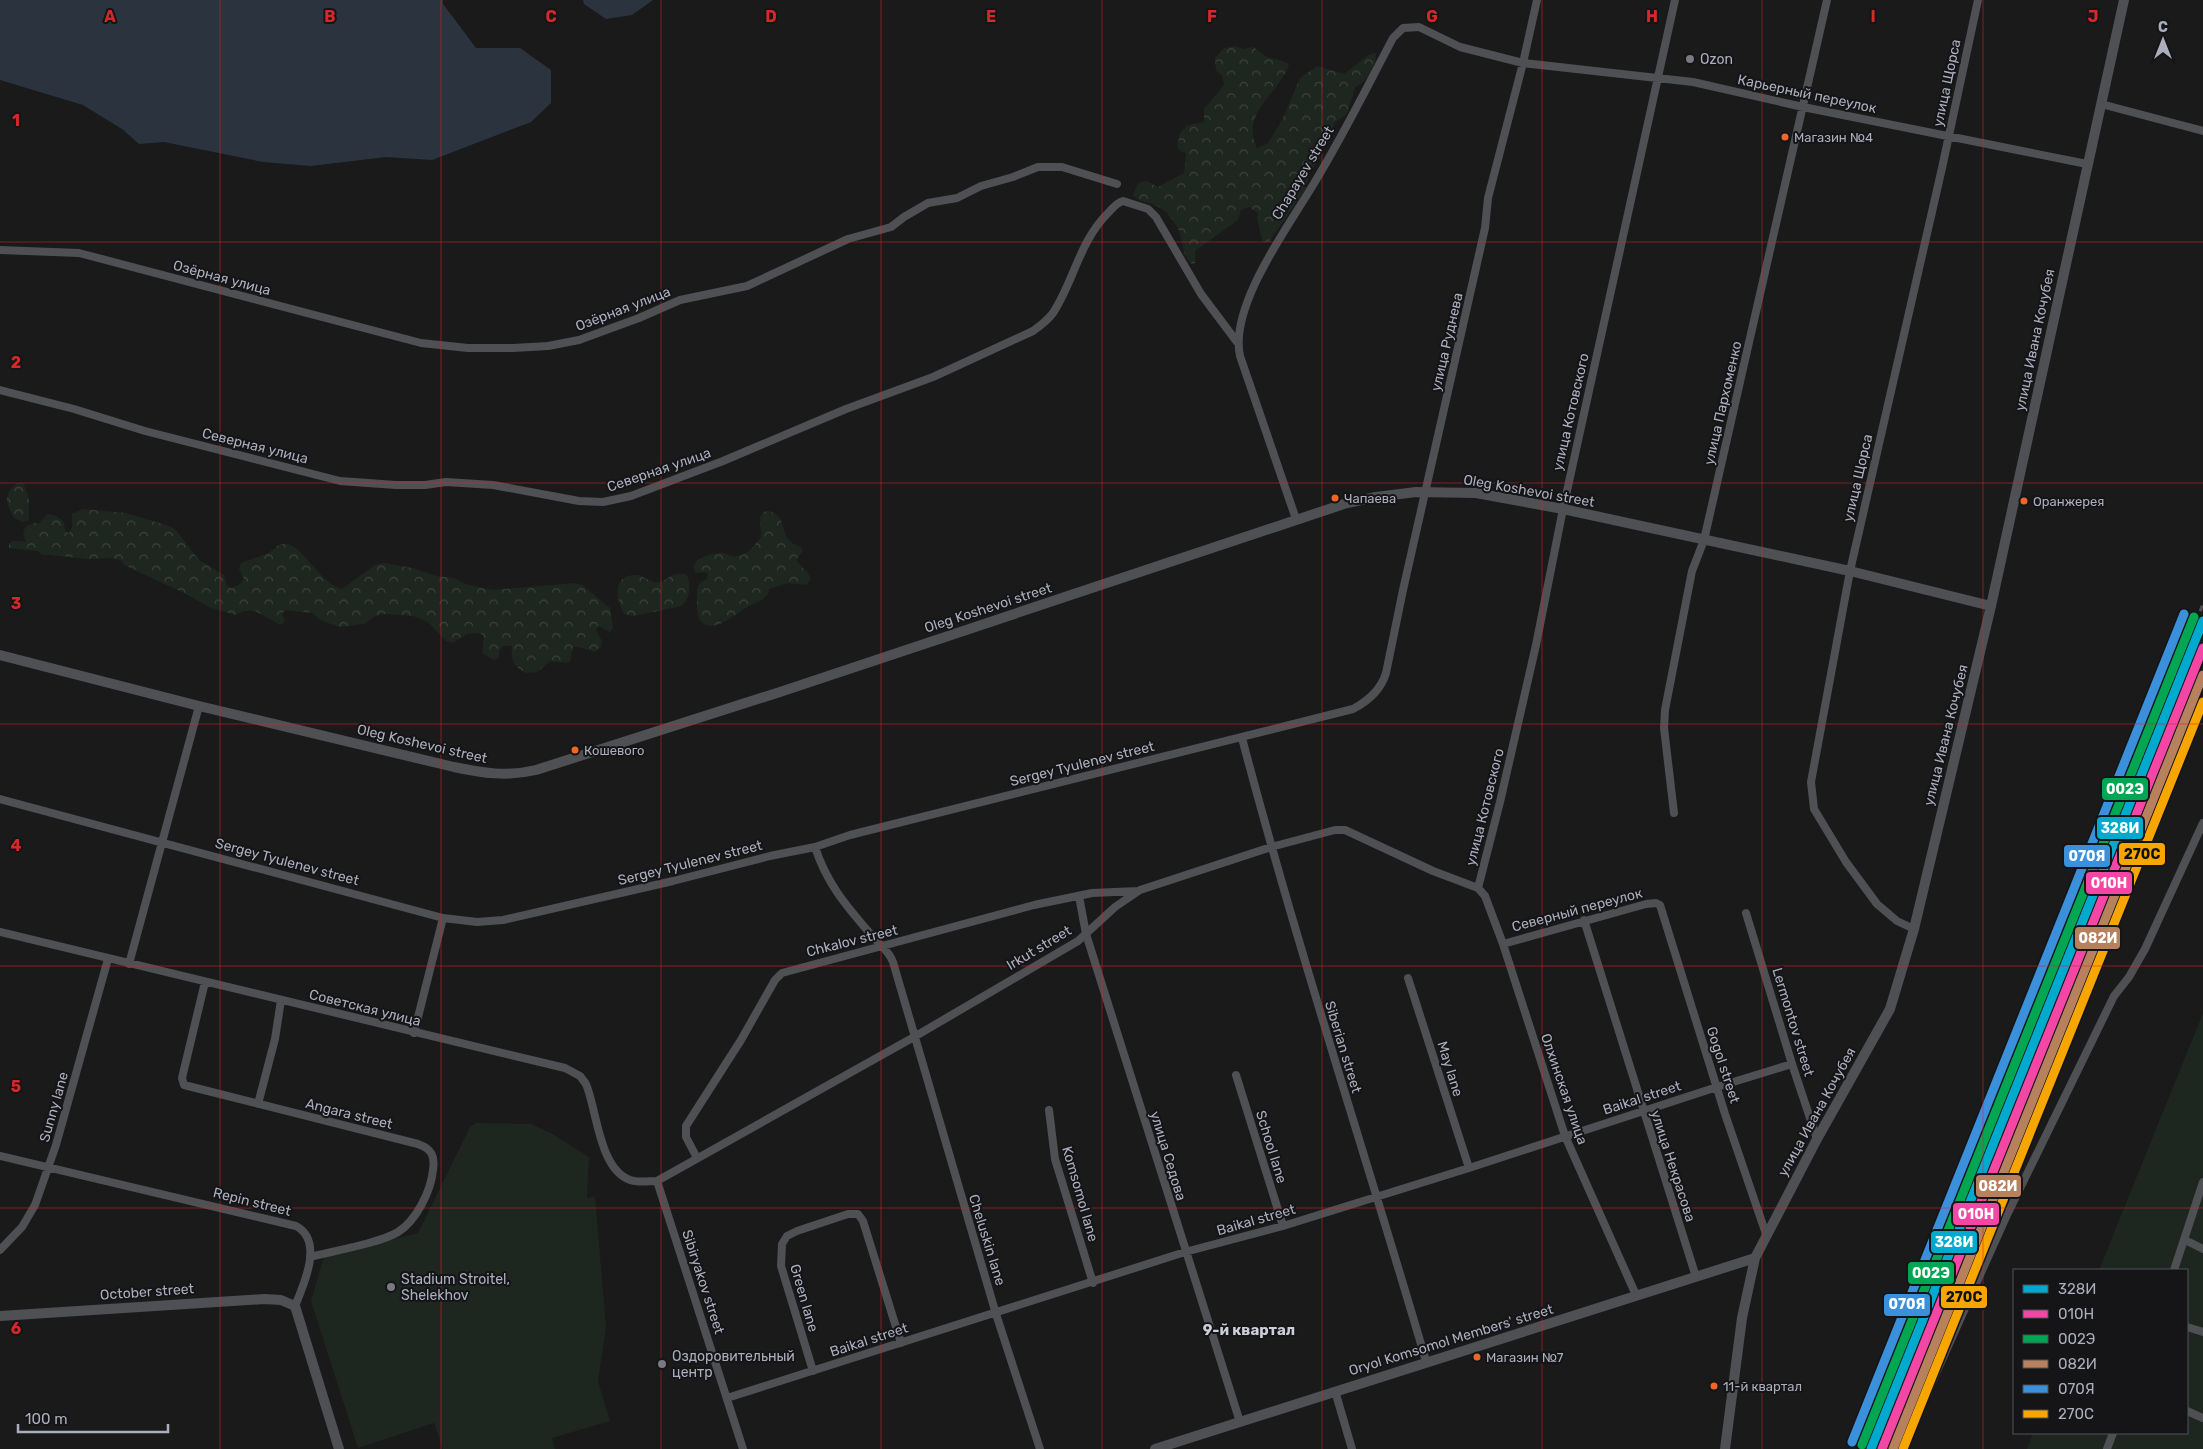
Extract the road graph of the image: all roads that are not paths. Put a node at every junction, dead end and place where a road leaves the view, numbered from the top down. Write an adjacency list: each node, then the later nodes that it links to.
1 (1537, 0): 7 (street, улица Руднева)
2 (1676, 0): 8 (street, улица Котовского)
3 (1827, 0): 10 (street, улица Пархоменко)
4 (1978, 0): 12 (street, улица Щорса)
5 (2124, 0): 9 (street, улица Ивана Кочубея)
6 (1408, 26): 7 (street, Карьерный переулок); 17 (street, Chapayev street)
7 (1523, 63): 8 (street, Карьерный переулок); 19 (street, улица Руднева)
8 (1658, 77): 10 (street, Карьерный переулок); 20 (street, улица Котовского)
9 (2101, 104): 11 (street); 13 (street, улица Ивана Кочубея)
10 (1804, 107): 12 (street, Карьерный переулок); 22 (street, улица Пархоменко)
11 (2203, 131)
12 (1949, 136): 13 (street, Карьерный переулок); 23 (street, улица Щорса)
13 (2087, 164): 24 (street, улица Ивана Кочубея)
14 (1117, 184): 16 (street, Озёрная улица)
15 (1123, 201): 17 (street, Chapayev street); 18 (street, Северная улица)
16 (0, 250)
17 (1237, 342): 21 (street, Chapayev street)
18 (0, 390)
19 (1426, 491): 20 (street, Oleg Koshevoi street); 21 (street, Oleg Koshevoi street); 26 (street, улица Руднева)
20 (1563, 509): 22 (street, Oleg Koshevoi street); 35 (street, улица Котовского)
21 (1296, 519): 27 (street, Oleg Koshevoi street)
22 (1704, 540): 23 (street, Oleg Koshevoi street); 30 (street, улица Пархоменко)
23 (1850, 572): 24 (street, Oleg Koshevoi street); 42 (street, улица Щорса)
24 (1991, 606): 42 (street, улица Ивана Кочубея)
25 (0, 655): 27 (street, Oleg Koshevoi street)
26 (1378, 689): 28 (street, Sergey Tyulenev street)
27 (199, 706): 32 (street)
28 (1242, 738): 33 (street, Sergey Tyulenev street); 34 (street, Siberian street)
29 (0, 799): 32 (street, Sergey Tyulenev street)
30 (1674, 813)
31 (2203, 825): 101 (street)
32 (163, 843): 40 (street, Sergey Tyulenev street); 48 (street)
33 (815, 847): 40 (street, Sergey Tyulenev street); 46 (street, Cheluskin lane)
34 (1272, 847): 35 (street, Irkut street); 36 (street, Irkut street); 68 (street, Siberian street)
35 (1478, 888): 45 (street, Олхинская улица)
36 (1140, 890): 37 (street, Chkalov street); 44 (street, Irkut street)
37 (1079, 896): 44 (street, улица Седова); 46 (street, Chkalov street)
38 (1658, 904): 41 (street, Северный переулок); 56 (street, Gogol street)
39 (1746, 912): 54 (street, Lermontov street)
40 (443, 918): 52 (street)
41 (1584, 920): 45 (street, Северный переулок); 59 (street, улица Некрасова)
42 (1914, 929): 61 (street, улица Ивана Кочубея)
43 (0, 932): 47 (street, Советская улица)
44 (1086, 934): 53 (street, Irkut street); 74 (street, улица Седова)
45 (1503, 944): 60 (street, Олхинская улица)
46 (881, 946): 53 (street, Cheluskin lane); 63 (street, Chkalov street)
47 (108, 959): 48 (street, Советская улица); 64 (street, Sunny lane)
48 (129, 964): 50 (street, Советская улица)
49 (1408, 978): 65 (street, May lane)
50 (205, 982): 51 (street, Советская улица); 57 (street, Angara street)
51 (281, 1000): 52 (street, Советская улица); 57 (street)
52 (414, 1033): 66 (street, Советская улица)
53 (914, 1037): 63 (street, Irkut street); 82 (street, Cheluskin lane)
54 (1792, 1064): 56 (street, Baikal street); 61 (street, Lermontov street)
55 (1236, 1075): 69 (street, School lane)
56 (1717, 1087): 59 (street, Baikal street); 70 (street, Gogol street)
57 (258, 1104): 75 (street, Angara street)
58 (1049, 1110): 79 (street, Komsomol lane)
59 (1642, 1111): 60 (street, Baikal street); 78 (street, улица Некрасова)
60 (1565, 1136): 65 (street, Baikal street); 80 (street, Олхинская улица)
61 (1817, 1138): 70 (street, улица Ивана Кочубея)
62 (0, 1156): 64 (street, Repin street)
63 (697, 1158): 66 (street, Irkut street)
64 (47, 1167): 73 (street, Sunny lane); 75 (street, Repin street)
65 (1469, 1168): 68 (street, Baikal street)
66 (657, 1181): 90 (street, Sibiryakov street)
67 (2203, 1182): 71 (street)
68 (1376, 1196): 69 (street, Baikal street); 87 (street, Siberian street)
69 (1284, 1226): 74 (street, Baikal street)
70 (1766, 1234): 76 (street, улица Ивана Кочубея)
71 (2185, 1240): 72 (street); 77 (street)
72 (2203, 1249)
73 (0, 1250)
74 (1185, 1252): 79 (street, Baikal street); 93 (street, улица Седова)
75 (310, 1257): 81 (street, Repin street)
76 (1755, 1258): 78 (street, Oryol Komsomol Members' street); 100 (street, улица Ивана Кочубея)
77 (2174, 1269)
78 (1696, 1277): 80 (street, Oryol Komsomol Members' street)
79 (1093, 1283): 82 (street, Baikal street)
80 (1636, 1295): 87 (street, Oryol Komsomol Members' street)
81 (295, 1306): 83 (street, October street); 95 (street)
82 (996, 1314): 86 (street, Baikal street); 97 (street, Cheluskin lane)
83 (0, 1316)
84 (2188, 1327): 85 (street)
85 (2203, 1332)
86 (901, 1343): 88 (street, Baikal street); 88 (street, Green lane)
87 (1426, 1361): 89 (street, Oryol Komsomol Members' street)
88 (813, 1371): 90 (street, Baikal street)
89 (1335, 1391): 93 (street, Oryol Komsomol Members' street); 99 (street)
90 (727, 1398): 96 (street, Sibiryakov street)
91 (2188, 1411): 92 (street)
92 (2203, 1418)
93 (1240, 1422): 98 (street, Oryol Komsomol Members' street)
94 (2113, 1434): 102 (street)
95 (339, 1449)
96 (744, 1449)
97 (1040, 1449)
98 (1155, 1449)
99 (1352, 1449)
100 (1725, 1449)
101 (1902, 1449)
102 (2107, 1449)

